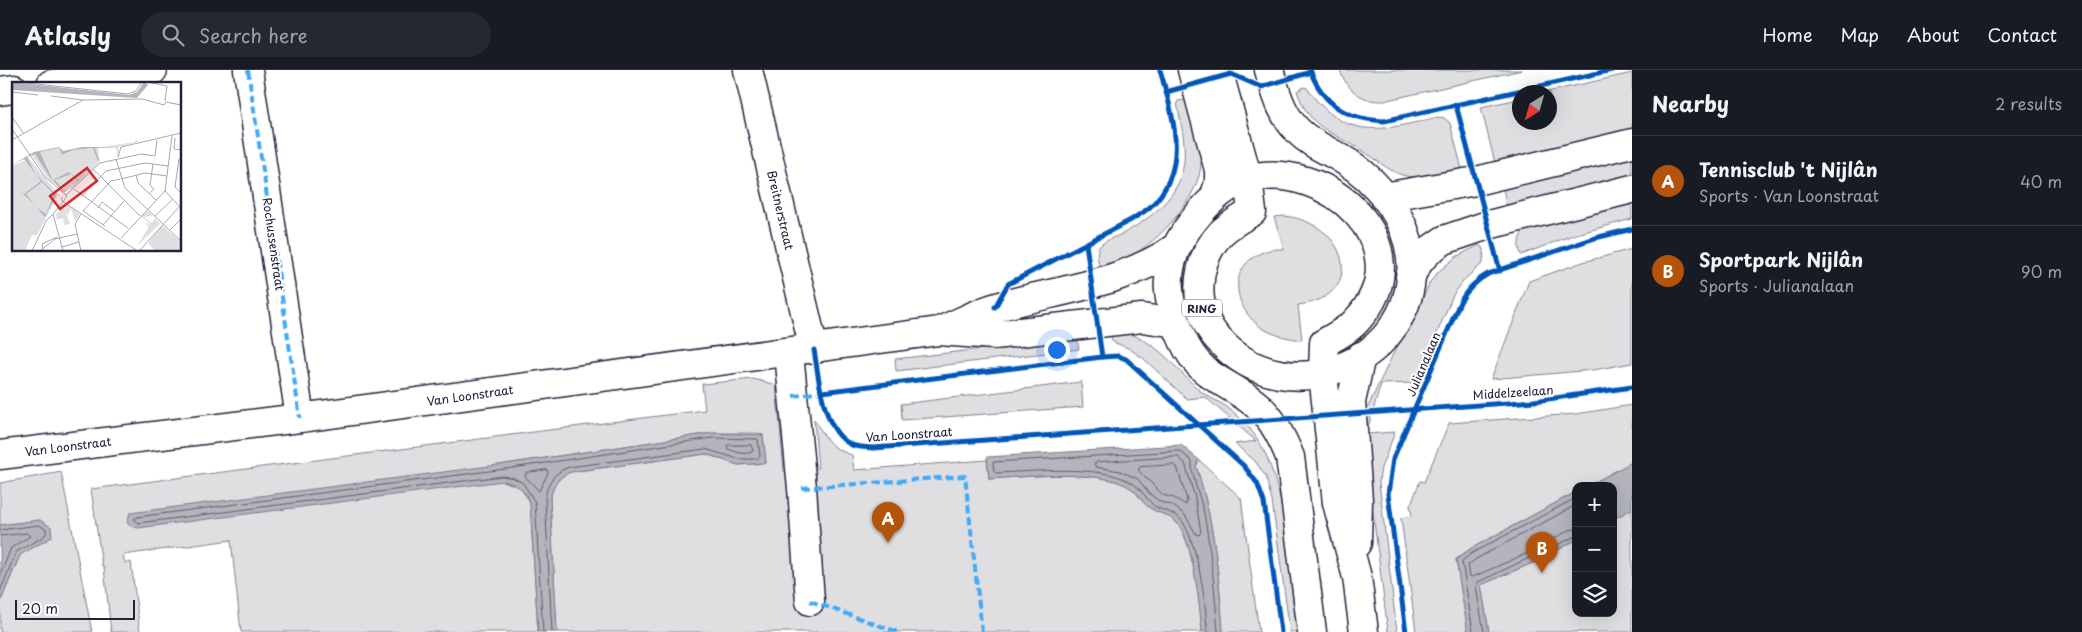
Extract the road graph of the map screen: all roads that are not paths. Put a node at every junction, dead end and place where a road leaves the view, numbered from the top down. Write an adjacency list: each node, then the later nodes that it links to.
1 (153, 70): 7 (street)
2 (248, 70): 22 (street, Rochussenstraat)
3 (748, 70): 19 (street, Breitnerstraat)
4 (1192, 70): 13 (street)
5 (1218, 70): 9 (street, RING)
6 (1269, 70): 12 (street, RING)
7 (65, 82)
8 (1632, 143): 12 (street)
9 (1248, 179): 11 (street, RING); 13 (street, RING); 18 (street, RING)
10 (1632, 189): 15 (street)
11 (1339, 196): 12 (street, RING); 21 (street, RING)
12 (1384, 197): 15 (street, RING)
13 (1214, 198): 14 (street, RING)
14 (1175, 248): 16 (street, RING); 17 (street, Van Loonstraat)
15 (1410, 276): 20 (street, RING)
16 (1176, 323): 17 (street, Van Loonstraat); 18 (street, RING); 26 (street, RING)
17 (939, 332): 19 (street, Van Loonstraat)
18 (1218, 339): 21 (street, RING)
19 (802, 351): 22 (street, Van Loonstraat); 25 (street, Breitnerstraat)
20 (1361, 356): 21 (street, RING); 24 (street, RING)
21 (1323, 374): 24 (street, RING)
22 (300, 418): 23 (street, Van Loonstraat)
23 (0, 455)
24 (1357, 577): 27 (street, RING)
25 (810, 601)
26 (1312, 632)
27 (1364, 632)

